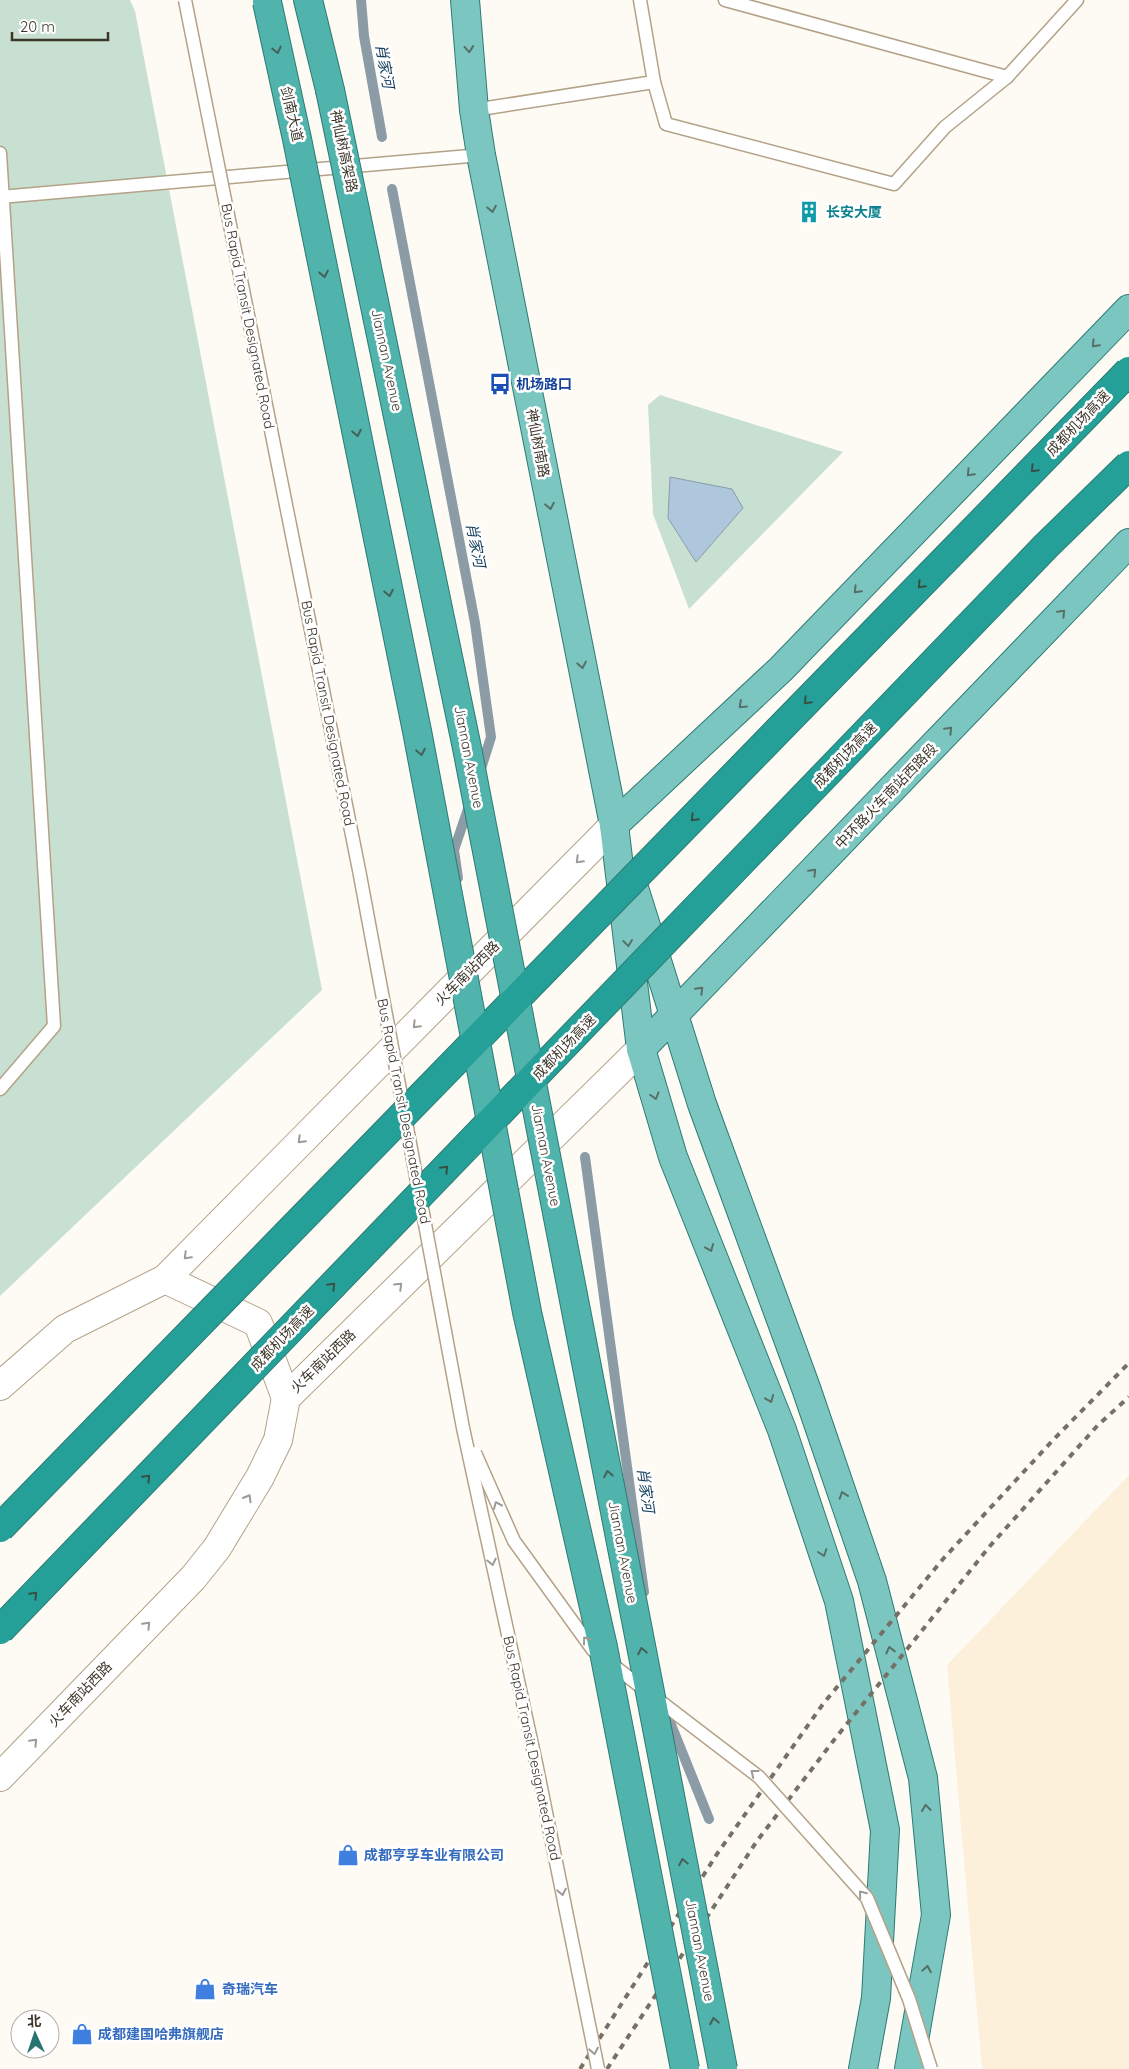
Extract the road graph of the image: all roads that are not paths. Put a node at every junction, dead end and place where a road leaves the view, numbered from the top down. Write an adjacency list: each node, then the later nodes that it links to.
1 (185, 0): 28 (lane, Bus Rapid Transit Designated Road, bridge)
2 (308, 0): 11 (highway)
3 (326, 0): 11 (highway)
4 (465, 0): 12 (main road, 神仙树南路, one-way to 12)
5 (640, 0): 10 (lane)
6 (725, 0): 9 (lane)
7 (1077, 0): 9 (lane)
8 (266, 1): 33 (highway, 剑南大道, one-way to 33, bridge)
9 (1008, 77): 10 (lane)
10 (654, 82): 12 (lane)
11 (330, 90): 16 (highway, 神仙树高架路, bridge)
12 (474, 110): 14 (main road, 神仙树南路)
13 (0, 152): 15 (lane)
14 (481, 155): 15 (lane); 21 (main road, 神仙树南路, one-way to 21)
15 (1, 197): 24 (lane)
16 (357, 212): 34 (highway, Jiannan Avenue, one-way to 16, bridge)
17 (1129, 309): 21 (main road, one-way to 21)
18 (1129, 371): 29 (highway, 成都机场高速, one-way to 29, bridge)
19 (1129, 464): 30 (highway, 成都机场高速, one-way to 19, bridge)
20 (1129, 542): 22 (main road, 中环路火车南站西路段, one-way to 20)
21 (614, 825): 22 (main road); 23 (main road, one-way to 23); 25 (main road, 火车南站西路, one-way to 25)
22 (675, 1016): 23 (main road, 中环路火车南站西路段); 36 (main road, one-way to 22)
23 (641, 1049): 27 (main road, 火车南站西路, one-way to 23); 35 (main road, one-way to 35)
24 (0, 1089)
25 (165, 1279): 26 (main road, 火车南站西路); 27 (main road)
26 (0, 1386)
27 (286, 1398): 31 (main road, 火车南站西路, one-way to 27)
28 (463, 1428): 32 (lane, Bus Rapid Transit Designated Road, one-way to 32, bridge); 37 (lane, Bus Rapid Transit Designated Road, one-way to 28, bridge)
29 (0, 1528)
30 (0, 1630)
31 (0, 1777)
32 (598, 2069)
33 (685, 2069)
34 (723, 2069)
35 (863, 2069)
36 (909, 2069)
37 (931, 2069)

